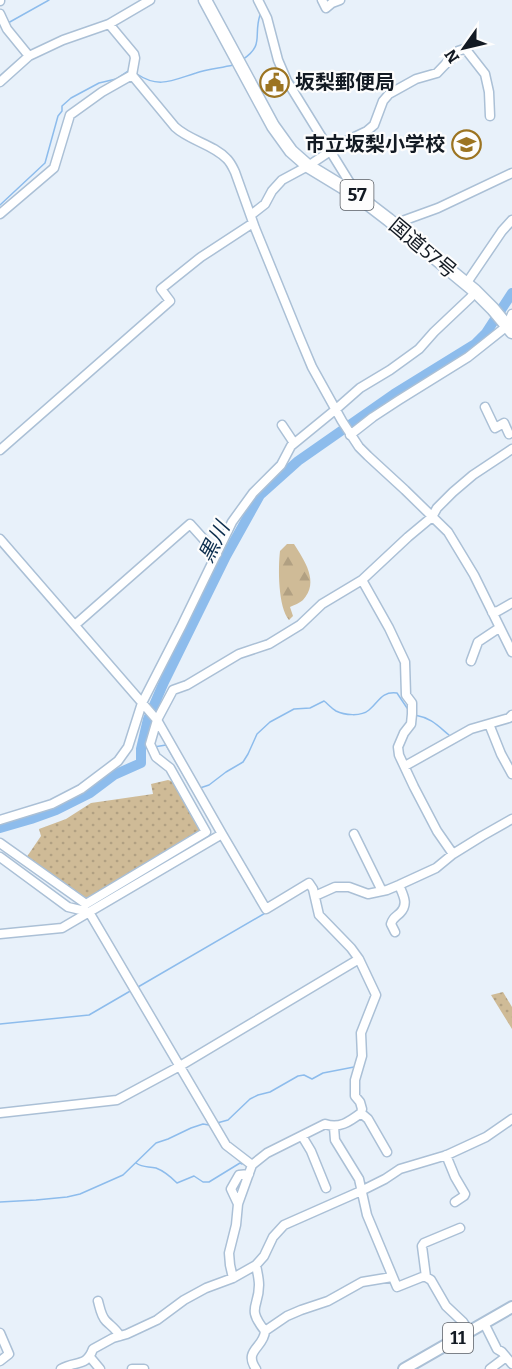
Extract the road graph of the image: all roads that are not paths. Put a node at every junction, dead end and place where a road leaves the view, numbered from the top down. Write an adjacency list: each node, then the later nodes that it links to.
1 (150, 0): 7 (street)
2 (205, 0): 13 (highway, 国道57号 / 57)
3 (258, 0): 12 (street)
4 (322, 0): 5 (street)
5 (340, 0)
6 (0, 15): 8 (street)
7 (110, 24): 8 (street); 9 (street)
8 (29, 56): 10 (street)
9 (132, 75): 16 (street); 17 (street)
10 (0, 82)
11 (490, 116): 12 (street)
12 (331, 152): 13 (street); 15 (street)
13 (308, 166): 15 (highway, 国道57号 / 57); 17 (street)
14 (512, 173): 19 (street)
15 (359, 197): 19 (highway, 国道57号 / 57)
16 (0, 214)
17 (252, 219): 23 (street); 29 (street)
18 (512, 220): 20 (street)
19 (395, 225): 20 (highway, 国道57号 / 57)
20 (470, 288): 21 (highway, 国道57号 / 57); 23 (street)
21 (509, 324): 26 (street)
22 (485, 407): 25 (street)
23 (335, 410): 26 (street); 27 (street)
24 (282, 429): 27 (street)
25 (509, 434)
26 (350, 435): 30 (street)
27 (294, 443): 32 (street)
28 (512, 449): 30 (street)
29 (0, 450)
30 (432, 517): 33 (street); 35 (street)
31 (0, 539): 36 (street)
32 (217, 554): 36 (street); 40 (street)
33 (362, 580): 42 (street); 44 (street)
34 (512, 603): 35 (street)
35 (492, 612): 37 (street)
36 (75, 625): 40 (street)
37 (500, 628): 38 (street); 39 (street)
38 (512, 652)
39 (471, 661)
40 (142, 703): 42 (street); 47 (street)
41 (512, 716): 43 (street)
42 (157, 720): 48 (street); 50 (street)
43 (489, 724): 44 (street); 45 (street)
44 (405, 766): 51 (street)
45 (512, 774)
46 (512, 819): 51 (street)
47 (0, 820)
48 (222, 834): 55 (street); 56 (street)
49 (354, 834): 54 (street)
50 (0, 843)
51 (453, 854): 53 (street)
52 (0, 857): 56 (street)
53 (399, 885): 54 (street); 57 (street)
54 (382, 891): 55 (street)
55 (315, 896): 59 (street)
56 (89, 912): 58 (street); 60 (street)
57 (395, 932)
58 (0, 934)
59 (359, 959): 60 (street); 62 (street)
60 (180, 1066): 61 (street); 68 (street)
61 (0, 1113)
62 (361, 1113): 64 (street); 66 (street)
63 (512, 1120): 67 (street)
64 (334, 1127): 65 (street); 70 (street)
65 (302, 1136): 68 (street); 69 (street)
66 (387, 1152)
67 (446, 1155): 70 (street); 71 (street)
68 (252, 1165): 76 (street)
69 (326, 1188)
70 (361, 1191): 73 (street); 74 (street)
71 (455, 1202)
72 (460, 1228): 75 (street)
73 (256, 1265): 76 (street); 80 (street)
74 (392, 1277): 75 (street); 80 (street)
75 (426, 1277): 81 (street)
76 (233, 1278): 83 (street)
77 (98, 1301): 83 (street)
78 (512, 1307): 79 (main road, 11)
79 (484, 1323): 81 (main road, 11); 85 (street)
80 (265, 1331): 92 (street)
81 (469, 1331): 93 (main road, 11)
82 (0, 1333): 86 (street)
83 (120, 1336): 84 (street)
84 (90, 1357): 88 (street); 89 (street)
85 (509, 1360): 94 (street)
86 (0, 1363): 87 (street)
87 (3, 1369)
88 (61, 1369)
89 (100, 1369)
90 (132, 1369): 91 (street)
91 (144, 1369)
92 (256, 1369)
93 (404, 1369)
94 (490, 1369)

